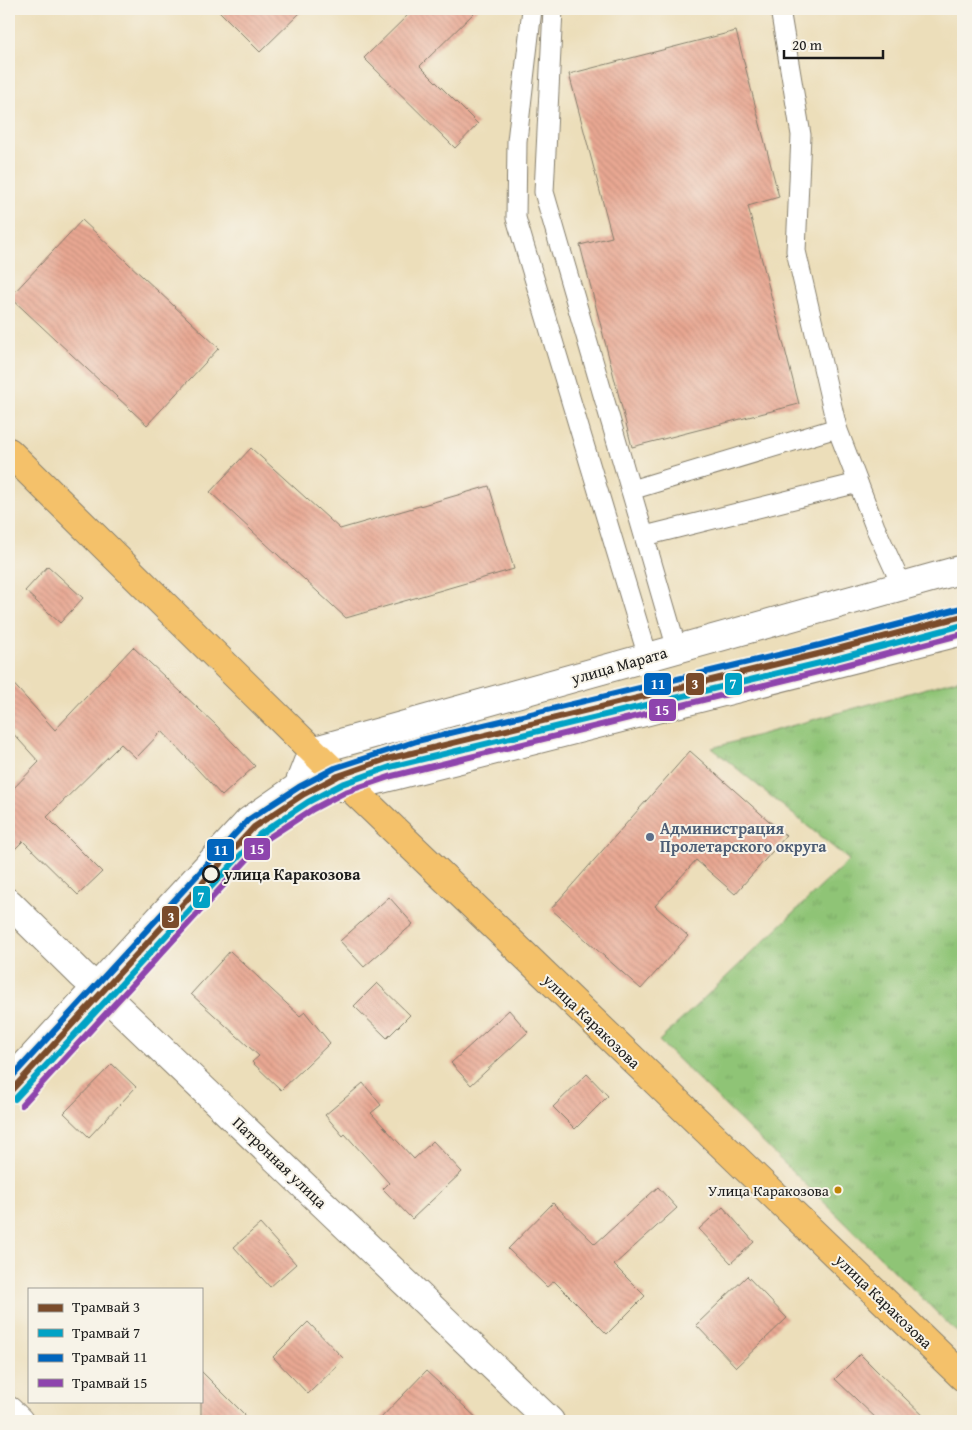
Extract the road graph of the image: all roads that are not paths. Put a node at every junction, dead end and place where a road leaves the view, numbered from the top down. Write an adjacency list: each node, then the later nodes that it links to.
1 (532, 9): 13 (lane)
2 (553, 9): 7 (lane)
3 (780, 9): 4 (lane)
4 (837, 428): 6 (lane); 7 (lane)
5 (9, 452): 14 (main road, улица Каракозова)
6 (858, 482): 8 (lane); 10 (lane)
7 (631, 490): 8 (lane)
8 (645, 536): 12 (lane)
9 (963, 569): 10 (street, улица Марата)
10 (902, 586): 12 (street, улица Марата)
11 (963, 631): 16 (street)
12 (677, 649): 13 (street, улица Марата)
13 (648, 657): 14 (street, улица Марата)
14 (312, 751): 15 (street); 16 (main road, улица Каракозова)
15 (298, 787): 16 (street); 18 (street)
16 (350, 788): 20 (main road, улица Каракозова)
17 (9, 903): 18 (street, Патронная улица)
18 (96, 988): 19 (street); 23 (street, Патронная улица)
19 (9, 1083)
20 (963, 1377)
21 (9, 1411): 22 (street)
22 (19, 1421)
23 (550, 1421)

